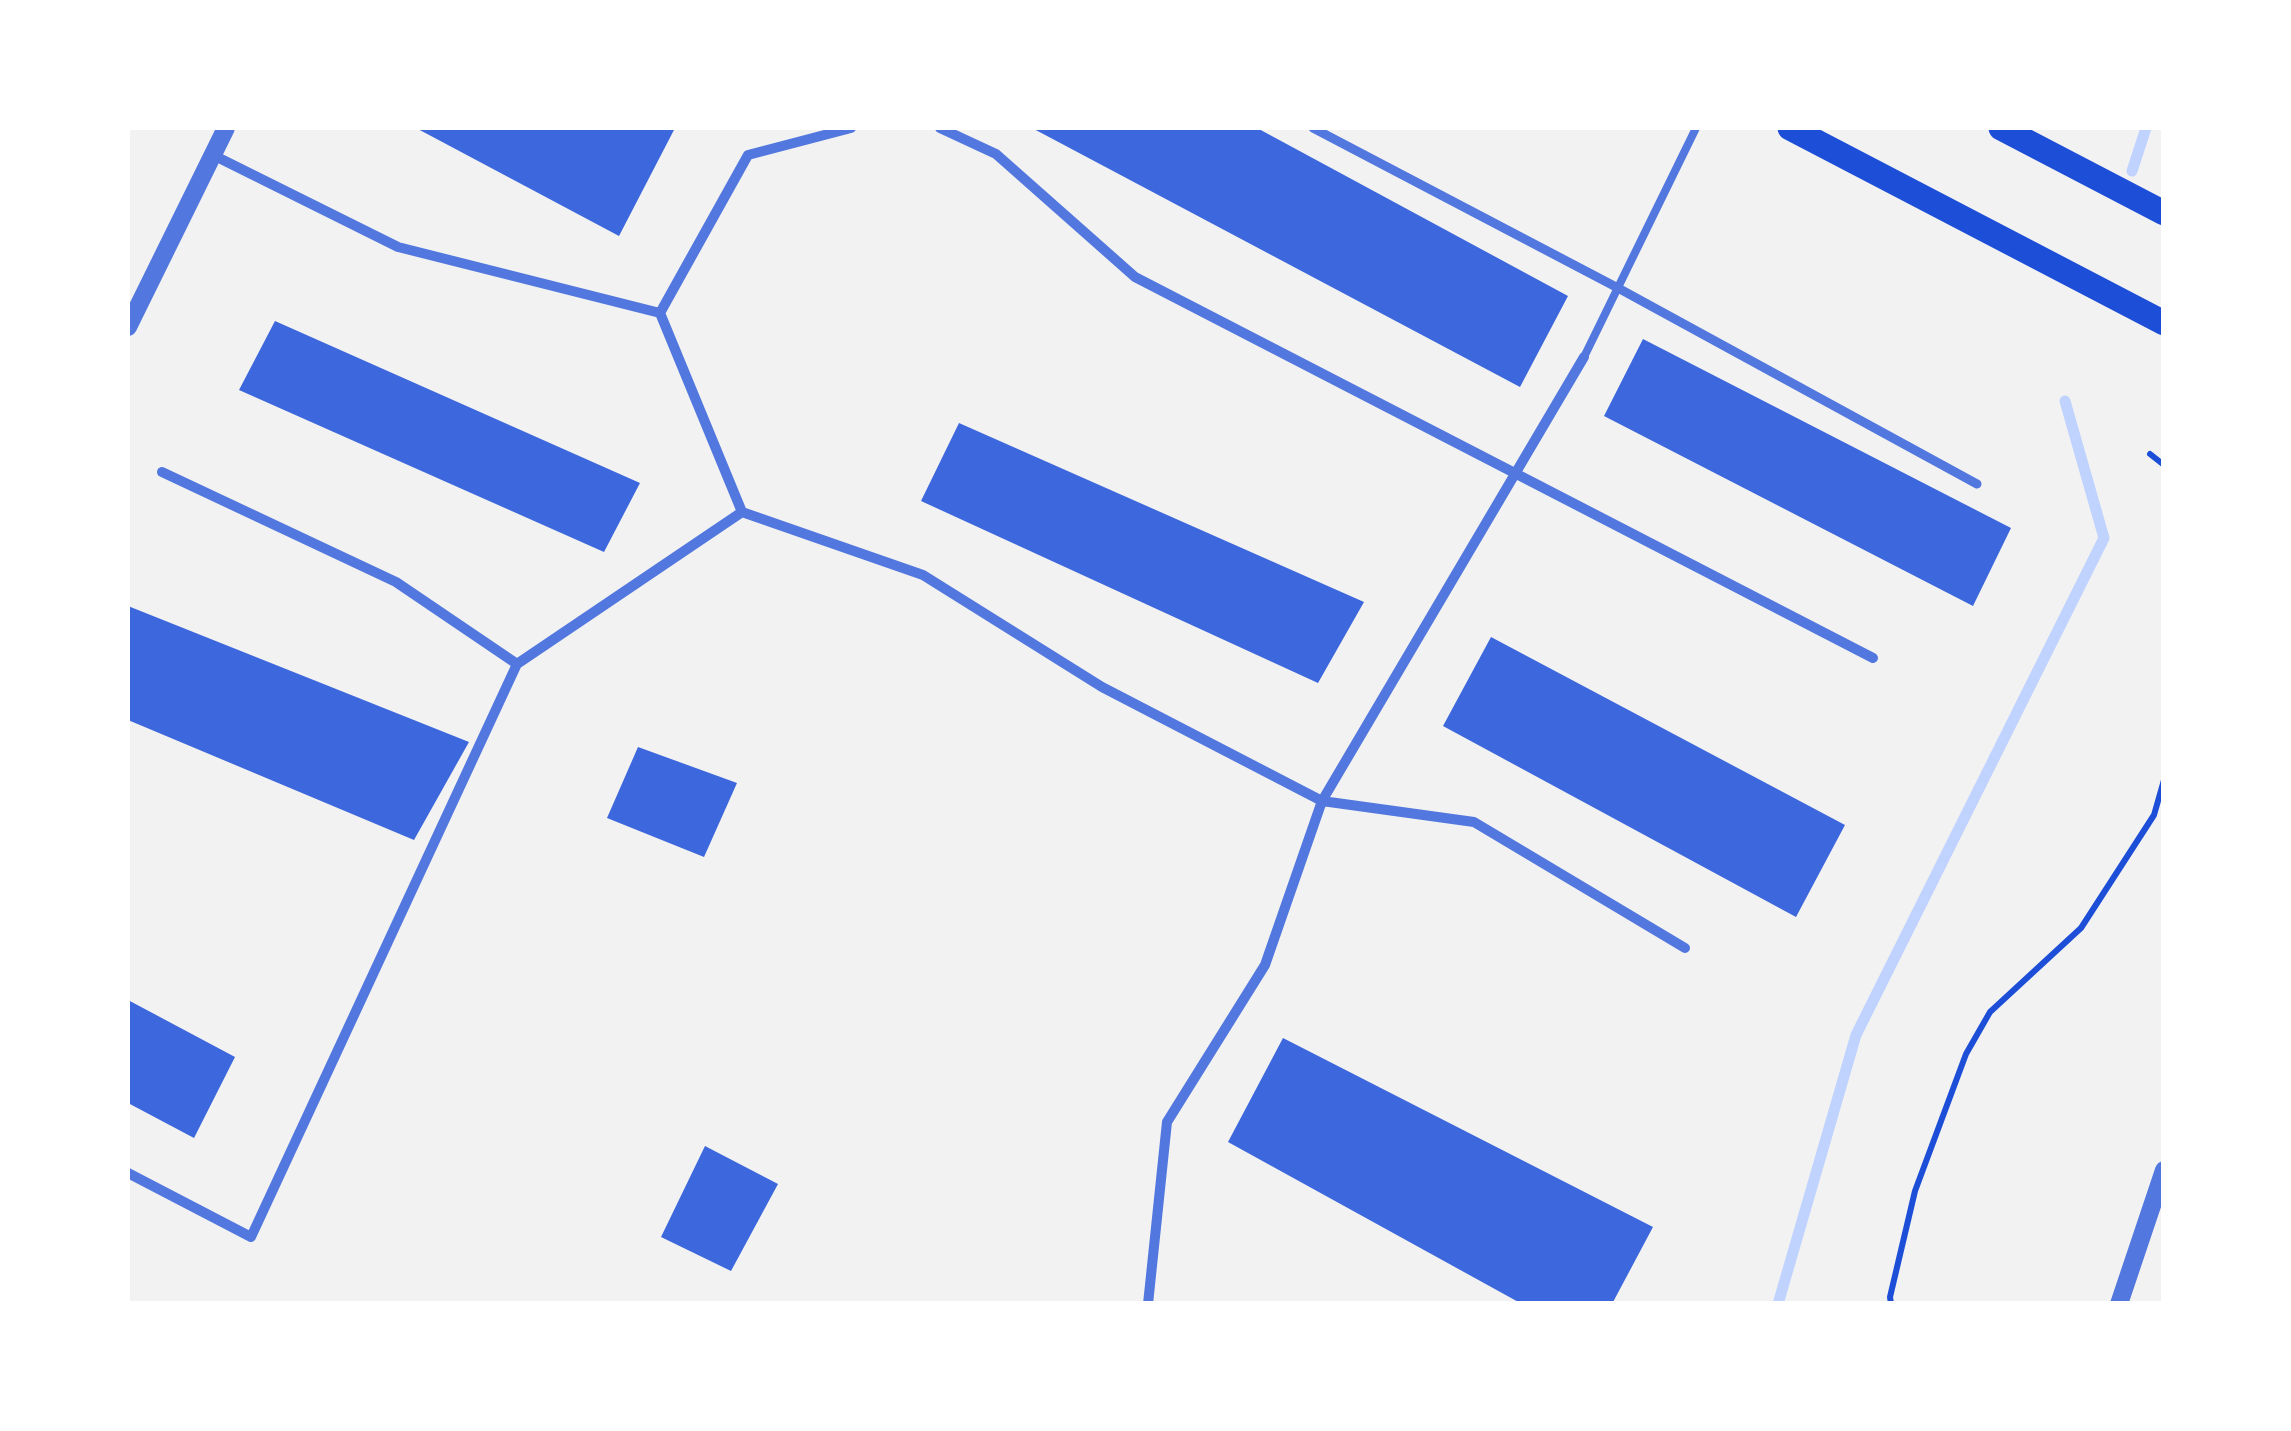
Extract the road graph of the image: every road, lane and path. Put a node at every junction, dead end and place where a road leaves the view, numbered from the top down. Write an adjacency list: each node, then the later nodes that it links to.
1 (226, 128): 8 (street)
2 (851, 128): 11 (street)
3 (940, 128): 18 (street)
4 (1313, 128): 10 (street)
5 (1696, 128): 10 (lane)
6 (1790, 128): 12 (main road)
7 (2001, 128): 9 (main road)
8 (213, 155): 11 (street); 13 (street)
9 (2164, 214)
10 (1618, 288): 14 (lane); 19 (street)
11 (660, 313): 20 (street)
12 (2164, 324)
13 (128, 327)
14 (1584, 357): 18 (street)
15 (2150, 454): 16 (path)
16 (2164, 465)
17 (162, 472): 22 (street)
18 (1516, 476): 21 (street); 24 (street)
19 (1977, 484)
20 (742, 512): 22 (street); 24 (street)
21 (1873, 658)
22 (516, 664): 27 (street)
23 (2164, 780): 29 (path)
24 (1322, 801): 25 (street); 28 (street)
25 (1685, 948)
26 (2164, 1170): 30 (street)
27 (128, 1172)
28 (1148, 1304)
29 (1892, 1304)
30 (2119, 1304)

